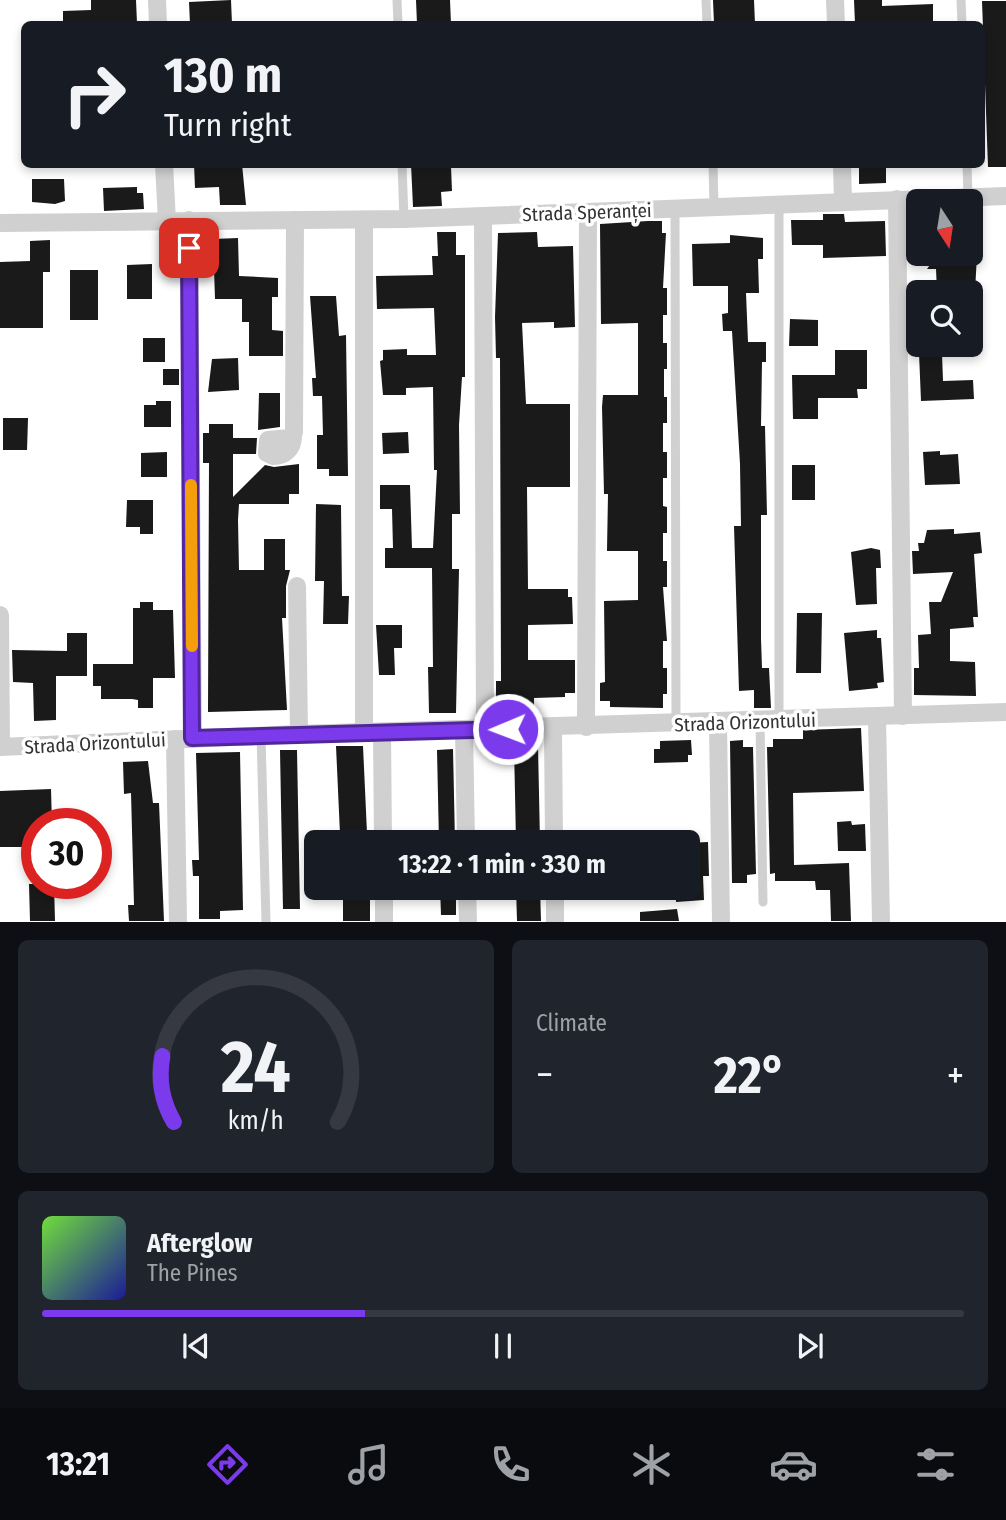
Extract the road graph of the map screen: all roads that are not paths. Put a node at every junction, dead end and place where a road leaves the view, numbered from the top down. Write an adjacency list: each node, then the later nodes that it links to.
1 (157, 0): 6 (street)
2 (397, 0): 7 (lane)
3 (706, 0): 8 (lane)
4 (835, 0): 9 (street)
5 (961, 0): 10 (lane)
6 (158, 21)
7 (398, 21)
8 (707, 21)
9 (836, 21)
10 (962, 21)
11 (164, 168): 29 (street)
12 (402, 168): 28 (lane)
13 (713, 168): 23 (lane)
14 (842, 168): 21 (street)
15 (967, 168): 16 (lane)
16 (968, 189)
17 (1006, 196): 18 (street, Strada Speranței)
18 (984, 197)
19 (897, 199): 20 (street, Strada Speranței); 21 (street, Strada Speranței); 37 (street)
20 (906, 199)
21 (844, 201): 22 (street, Strada Speranței)
22 (779, 204): 23 (street, Strada Speranței); 39 (lane)
23 (714, 207): 24 (street, Strada Speranței)
24 (675, 209): 25 (street, Strada Speranței); 42 (lane)
25 (588, 212): 26 (street, Strada Speranței); 43 (street)
26 (483, 216): 28 (street, Strada Speranței); 45 (street)
27 (364, 219): 28 (street, Strada Speranței); 31 (street, Strada Speranței); 47 (street)
28 (404, 219)
29 (167, 220): 30 (street, Strada Speranței); 32 (street, Strada Speranței)
30 (189, 220): 31 (street, Strada Speranței); 50 (street)
31 (295, 220): 33 (street)
32 (0, 223)
33 (293, 436)
34 (297, 586): 48 (street)
35 (0, 615): 51 (street)
36 (1006, 712): 37 (street, Strada Orizontului)
37 (903, 716): 38 (street, Strada Orizontului)
38 (877, 717): 39 (street, Strada Orizontului); 65 (street)
39 (779, 721): 40 (street, Strada Orizontului)
40 (760, 722): 41 (street, Strada Orizontului); 58 (lane)
41 (718, 723): 42 (street, Strada Orizontului); 64 (street)
42 (676, 724): 43 (street, Strada Orizontului)
43 (586, 727): 44 (street, Strada Orizontului)
44 (553, 728): 45 (street, Strada Orizontului); 54 (street)
45 (485, 729): 46 (street, Strada Orizontului)
46 (464, 730): 47 (street, Strada Orizontului); 53 (street)
47 (373, 732): 48 (street, Strada Orizontului); 52 (street)
48 (299, 734): 49 (street, Strada Orizontului)
49 (261, 735): 50 (street, Strada Orizontului); 60 (lane)
50 (184, 739): 51 (street, Strada Orizontului); 59 (street)
51 (0, 747)
52 (382, 830)
53 (466, 830)
54 (554, 830)
55 (384, 900): 61 (street)
56 (467, 900): 62 (street)
57 (555, 900): 63 (street)
58 (763, 902)
59 (178, 922)
60 (265, 922)
61 (384, 922)
62 (468, 922)
63 (555, 922)
64 (721, 922)
65 (881, 922)

